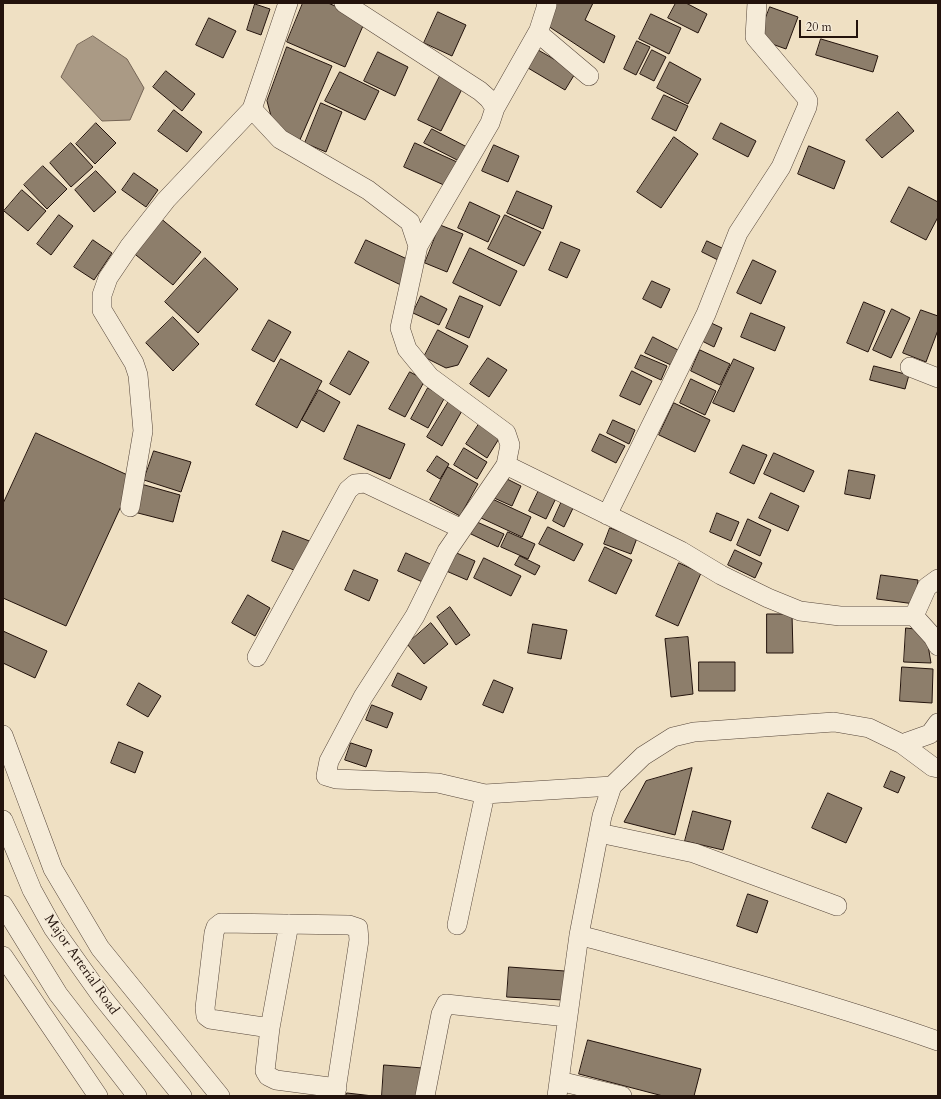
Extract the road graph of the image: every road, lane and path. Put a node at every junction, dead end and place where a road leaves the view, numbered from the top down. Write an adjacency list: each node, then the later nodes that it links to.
1 (288, 3): 8 (street)
2 (344, 3): 7 (street)
3 (546, 3): 5 (street)
4 (757, 3): 14 (street)
5 (538, 32): 6 (street); 7 (street)
6 (589, 76)
7 (495, 108): 9 (street)
8 (252, 109): 9 (street); 13 (street)
9 (418, 246): 12 (street)
10 (910, 367): 11 (street)
11 (938, 378)
12 (506, 465): 14 (street); 15 (street)
13 (130, 507)
14 (607, 515): 17 (street)
15 (462, 529): 19 (street); 25 (street)
16 (938, 579): 17 (street)
17 (914, 616): 18 (street)
18 (938, 646)
19 (257, 657)
20 (938, 723): 22 (street)
21 (3, 735): 42 (street)
22 (902, 744): 23 (street); 24 (street)
23 (938, 768)
24 (612, 786): 25 (street); 27 (street)
25 (485, 794): 31 (street)
26 (3, 820): 41 (street, Major Arterial Road)
27 (599, 833): 29 (street); 32 (street)
28 (3, 905): 40 (street)
29 (837, 906)
30 (289, 924): 35 (street); 35 (street); 38 (street)
31 (457, 925)
32 (579, 935): 34 (street); 36 (street)
33 (3, 956): 39 (street)
34 (567, 1017): 37 (street); 43 (street)
35 (270, 1028): 38 (street)
36 (938, 1041)
37 (558, 1088): 44 (street)
38 (336, 1092)
39 (98, 1096)
40 (137, 1096)
41 (182, 1096)
42 (220, 1096)
43 (425, 1096)
44 (622, 1096)

